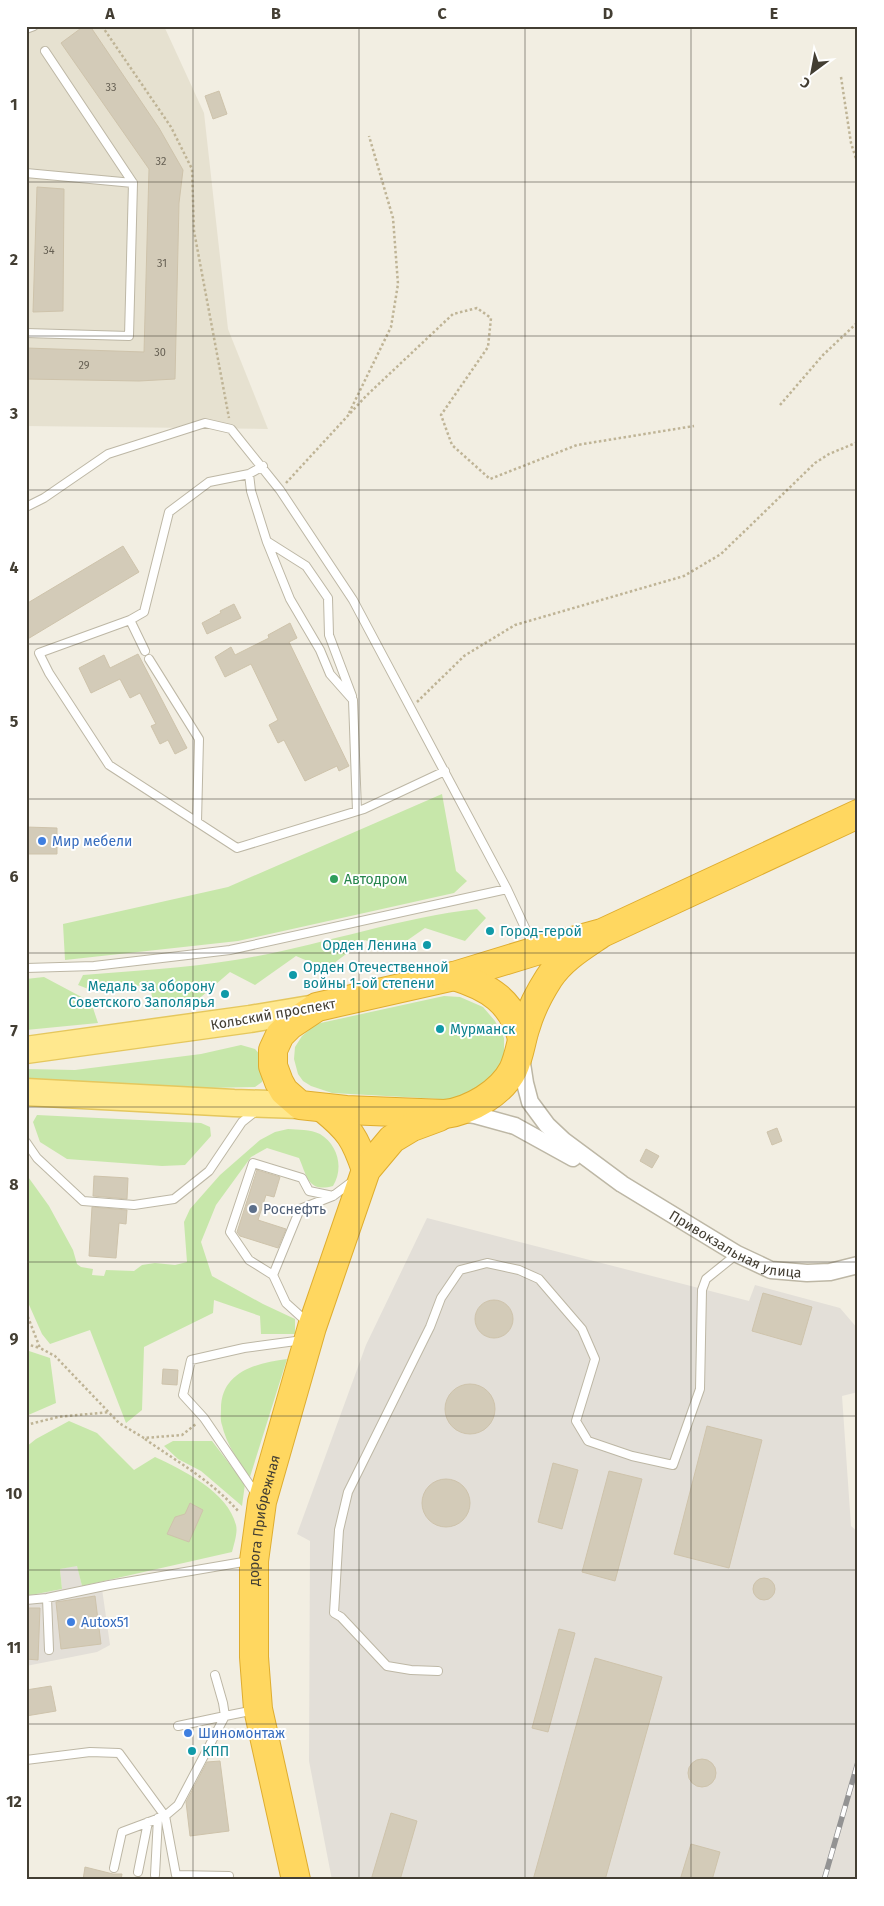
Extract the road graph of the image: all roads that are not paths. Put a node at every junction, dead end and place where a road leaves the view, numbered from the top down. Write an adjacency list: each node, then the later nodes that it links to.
1 (34, 26): 2 (lane)
2 (26, 30)
3 (45, 51): 5 (lane)
4 (26, 173): 5 (lane)
5 (133, 183): 6 (lane)
6 (26, 333)
7 (263, 466): 8 (lane); 9 (lane); 15 (lane)
8 (249, 474): 10 (lane); 11 (lane)
9 (26, 507)
10 (267, 542): 14 (lane); 14 (lane)
11 (130, 620): 12 (lane); 18 (lane)
12 (145, 651)
13 (149, 658): 18 (lane)
14 (353, 700): 16 (lane)
15 (445, 770): 16 (lane); 19 (lane)
16 (357, 811): 18 (lane)
17 (858, 814): 20 (highway)
18 (197, 822)
19 (507, 889): 21 (lane); 22 (lane)
20 (602, 933): 21 (highway, Кольский проспект); 25 (highway)
21 (536, 951): 23 (highway, Кольский проспект)
22 (26, 968)
23 (454, 976): 24 (highway, Кольский проспект); 25 (highway)
24 (317, 1007): 26 (main road, Кольский проспект); 29 (highway)
25 (521, 1044): 30 (highway); 33 (street)
26 (26, 1050)
27 (26, 1092): 28 (main road)
28 (263, 1104): 29 (main road); 31 (lane)
29 (312, 1107): 30 (highway); 32 (highway)
30 (450, 1114): 32 (highway); 33 (street)
31 (26, 1142)
32 (366, 1170): 34 (lane); 38 (highway, дорога Прибрежная)
33 (620, 1182): 35 (street, Привокзальная улица)
34 (333, 1196): 37 (lane); 37 (lane)
35 (737, 1254): 36 (street, Привокзальная улица); 44 (lane)
36 (858, 1265)
37 (273, 1275): 38 (lane)
38 (310, 1333): 39 (highway, дорога Прибрежная); 39 (lane)
39 (251, 1508): 40 (highway, дорога Прибрежная)
40 (254, 1561): 41 (lane); 46 (highway, дорога Прибрежная)
41 (48, 1598): 42 (lane); 43 (lane)
42 (26, 1600)
43 (49, 1650)
44 (438, 1671)
45 (215, 1675): 47 (lane)
46 (258, 1709): 47 (lane); 57 (highway, дорога Прибрежная)
47 (224, 1716): 48 (lane); 50 (lane)
48 (178, 1726)
49 (26, 1760): 50 (lane)
50 (161, 1817): 51 (lane); 54 (lane); 56 (lane)
51 (148, 1822): 52 (lane); 53 (lane)
52 (114, 1868)
53 (138, 1872)
54 (155, 1875)
55 (229, 1876): 56 (lane)
56 (197, 1878)
57 (296, 1880)

